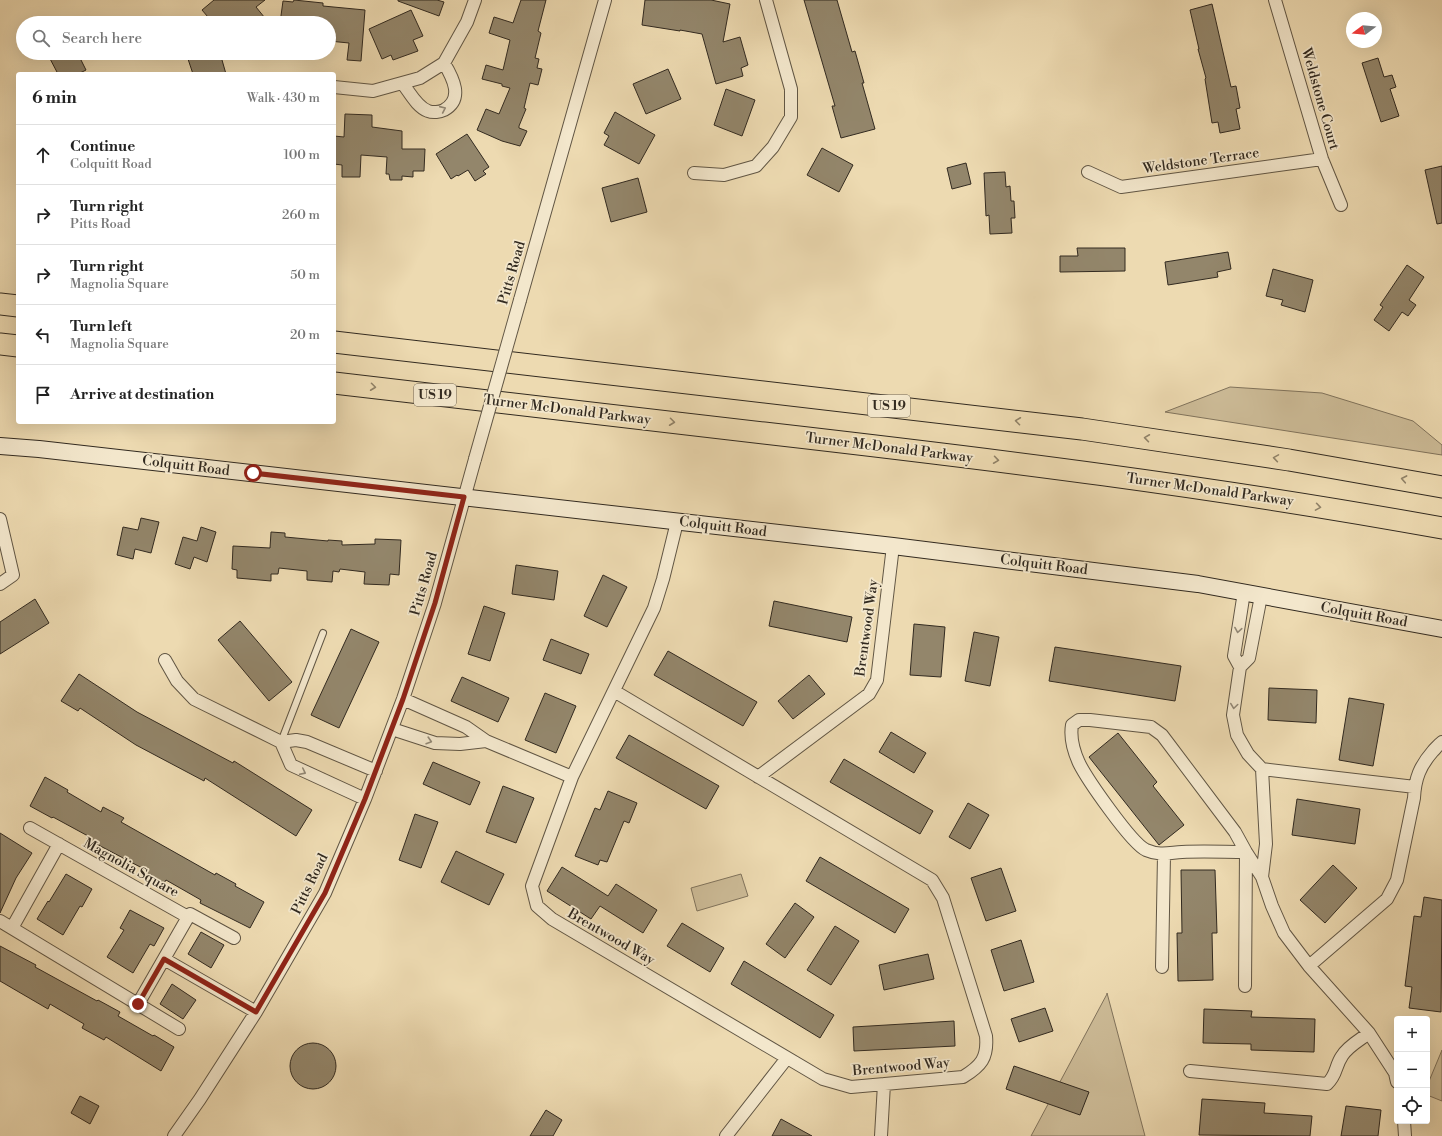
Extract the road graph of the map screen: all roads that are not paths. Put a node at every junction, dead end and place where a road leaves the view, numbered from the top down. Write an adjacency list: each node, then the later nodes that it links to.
1 (475, 0): 5 (street)
2 (605, 0): 21 (street, Pitts Road, bridge)
3 (766, 0): 10 (street)
4 (1275, 0): 8 (street, Weldstone Court)
5 (444, 63): 6 (street); 6 (street, one-way to 5)
6 (403, 84): 7 (street)
7 (336, 87)
8 (1322, 159): 9 (street, Weldstone Terrace); 11 (street, Weldstone Court)
9 (1088, 172)
10 (694, 173)
11 (1341, 205)
12 (0, 304): 13 (highway)
13 (16, 306)
14 (336, 342): 20 (highway, US 19, one-way to 14)
15 (0, 344): 16 (highway)
16 (16, 346)
17 (336, 383): 24 (highway, Turner McDonald Parkway / US 19, one-way to 24)
18 (0, 446): 19 (street); 21 (street, Colquitt Road)
19 (0, 449)
20 (1442, 487)
21 (464, 497): 23 (street, Colquitt Road); 34 (street, Pitts Road)
22 (0, 519): 26 (street)
23 (677, 522): 25 (street, Colquitt Road); 33 (street, Brentwood Way)
24 (1442, 528)
25 (893, 546): 27 (street, Colquitt Road); 41 (street, Brentwood Way)
26 (0, 584)
27 (1244, 592): 28 (street, Colquitt Road); 32 (street, one-way to 32)
28 (1261, 596): 29 (street, Colquitt Road); 32 (street)
29 (1442, 629)
30 (323, 633): 37 (lane)
31 (165, 660): 37 (street)
32 (1240, 667): 39 (street, one-way to 39)
33 (614, 691): 41 (street, Brentwood Way); 42 (street, Brentwood Way)
34 (403, 699): 35 (street, Pitts Road); 36 (street)
35 (392, 729): 36 (street, one-way to 36); 40 (street, Pitts Road)
36 (486, 741): 42 (street)
37 (281, 742): 40 (street); 44 (street, one-way to 44)
38 (1442, 742): 43 (street)
39 (1262, 769): 43 (street); 49 (street)
40 (376, 771): 44 (street, Pitts Road)
41 (758, 777): 65 (street, Brentwood Way)
42 (572, 778): 62 (street, Brentwood Way)
43 (1415, 787): 55 (street)
44 (365, 799): 59 (street, Pitts Road)
45 (30, 828): 46 (street, Magnolia Square)
46 (59, 844): 50 (street, Magnolia Square); 52 (street)
47 (1246, 852): 48 (street); 48 (street); 49 (street); 57 (street)
48 (1164, 855): 56 (street)
49 (1262, 877): 55 (street)
50 (188, 917): 53 (street, Magnolia Square); 54 (street)
51 (0, 921): 52 (street)
52 (12, 928): 58 (street)
53 (234, 938)
54 (164, 959): 58 (street); 59 (street)
55 (1309, 966): 61 (street)
56 (1162, 967)
57 (1245, 986)
58 (138, 1004): 60 (street)
59 (256, 1012): 67 (street, Pitts Road)
60 (179, 1028)
61 (1370, 1033): 63 (street); 64 (street)
62 (787, 1058): 65 (street, Brentwood Way); 68 (street)
63 (1190, 1071)
64 (1394, 1071)
65 (884, 1084): 69 (street)
66 (1404, 1124): 70 (street)
67 (174, 1136)
68 (726, 1136)
69 (881, 1136)
70 (1405, 1136)

